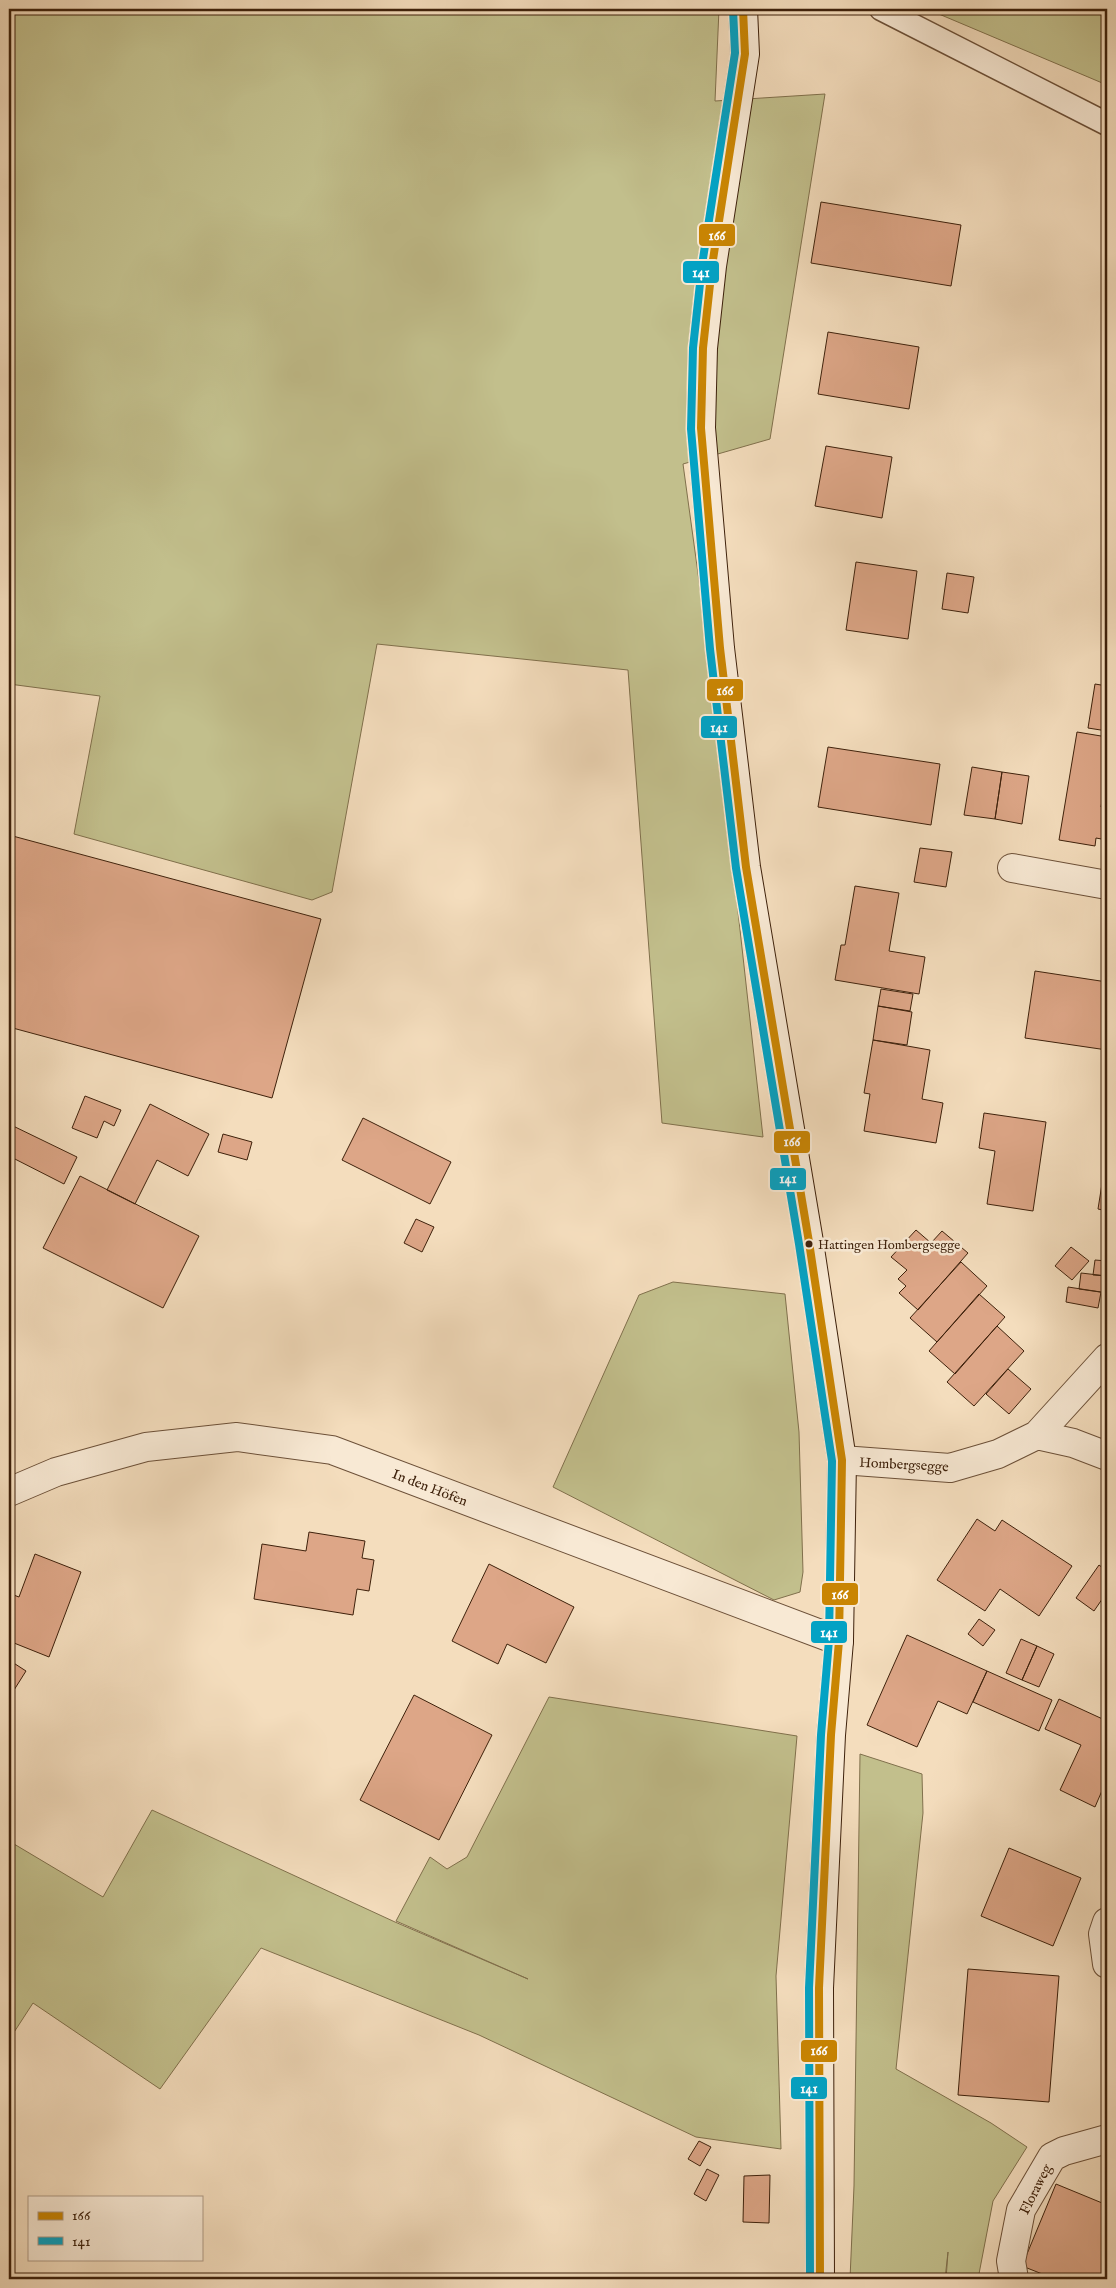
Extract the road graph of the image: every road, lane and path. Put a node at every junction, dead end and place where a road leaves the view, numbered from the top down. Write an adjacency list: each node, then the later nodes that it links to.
1 (881, 9): 3 (lane)
2 (747, 10): 9 (main road)
3 (1107, 124)
4 (1012, 868): 5 (main road)
5 (1107, 885)
6 (1107, 1358): 7 (main road)
7 (1037, 1435): 8 (main road); 9 (main road, Hombergsegge)
8 (1107, 1456)
9 (842, 1460): 11 (main road)
10 (9, 1492): 11 (main road, In den Höfen)
11 (839, 1641): 15 (main road)
12 (1107, 1922): 13 (main road)
13 (1107, 1964)
14 (1107, 2140): 16 (main road, Floraweg)
15 (820, 2279)
16 (1014, 2279)

